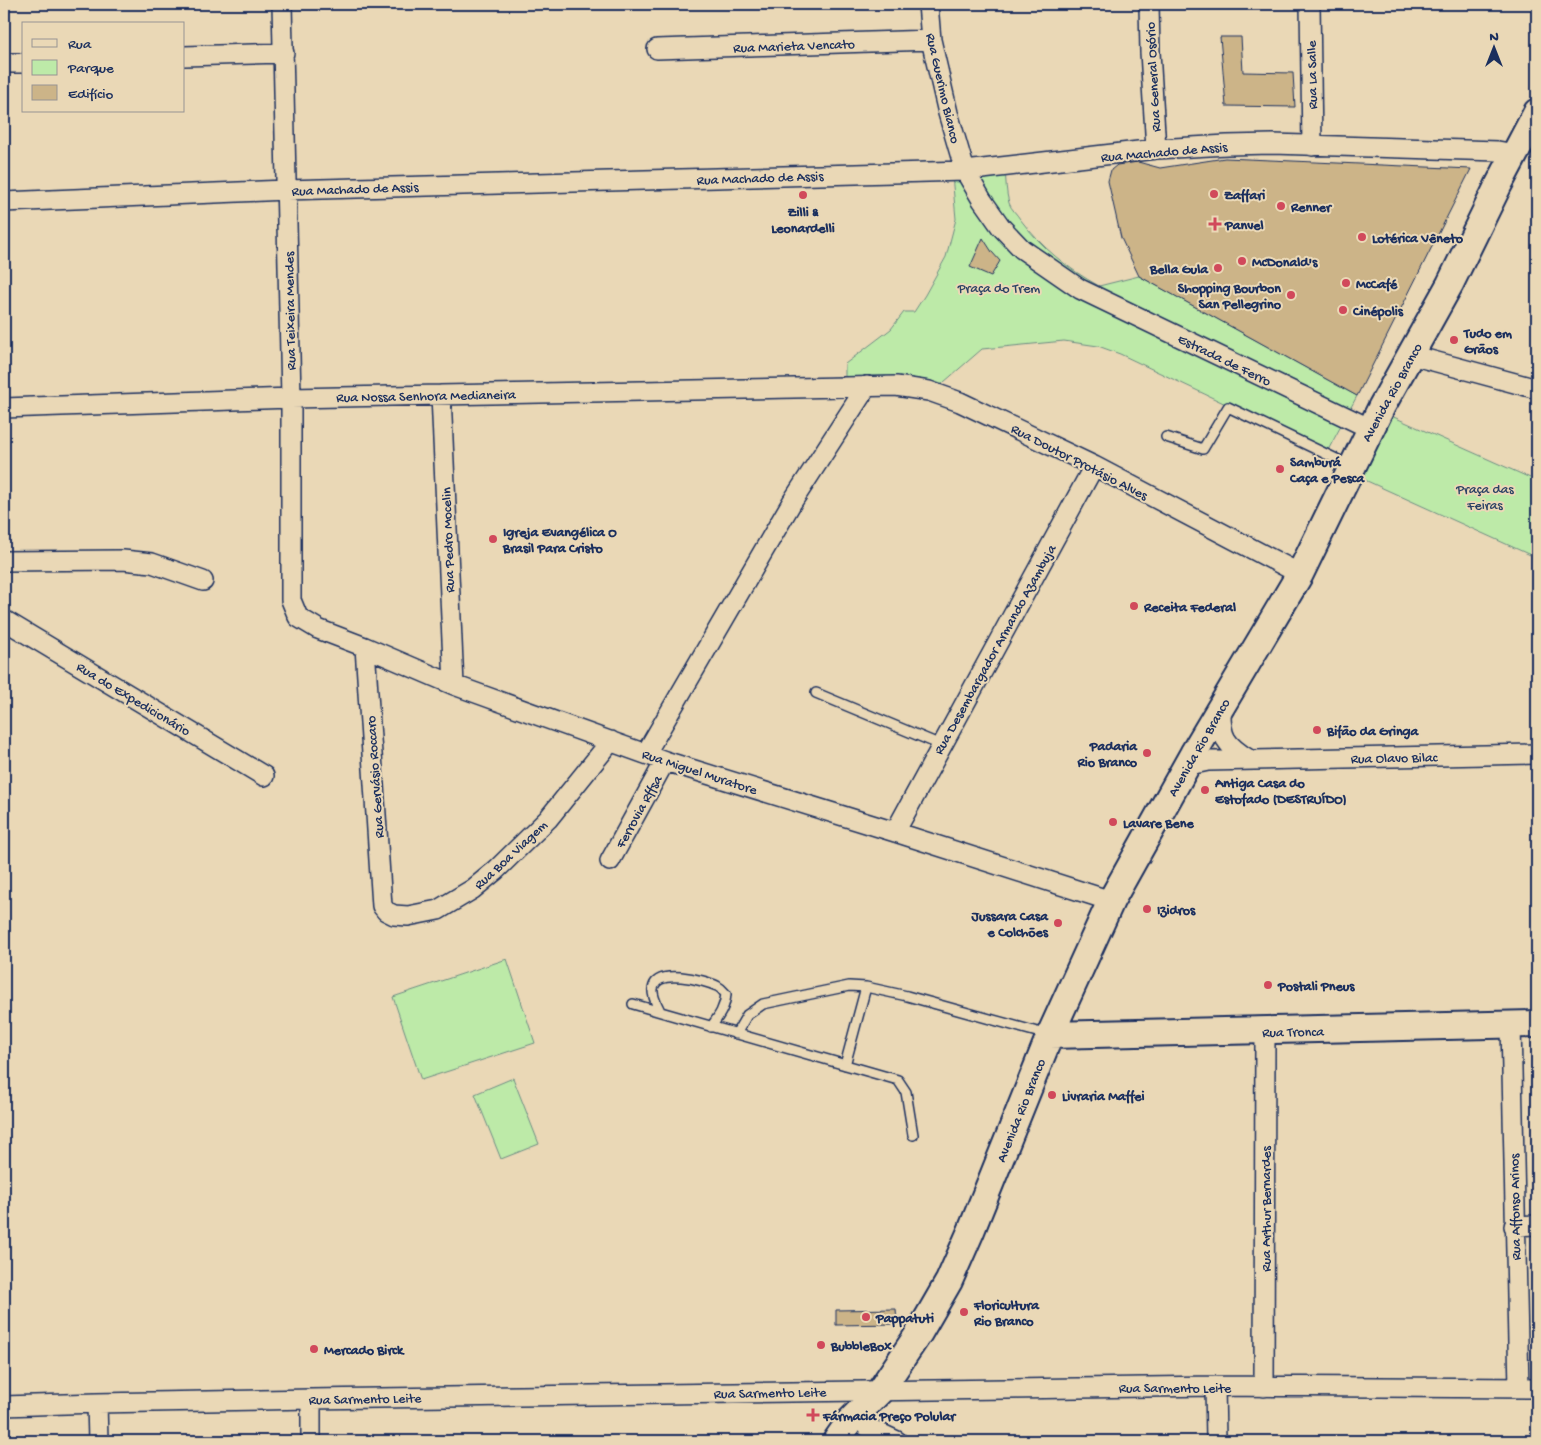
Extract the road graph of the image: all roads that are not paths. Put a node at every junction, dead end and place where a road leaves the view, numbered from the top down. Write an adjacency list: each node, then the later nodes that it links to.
1 (282, 4): 7 (street, Rua Teixeira Mendes)
2 (928, 4): 5 (street, Rua Guerimo Bianco)
3 (1149, 4): 13 (street, Rua General Osório)
4 (1310, 4): 12 (street, Rua La Salle)
5 (931, 40): 6 (street, Rua Marieta Vencato); 15 (street, Rua Guerimo Bianco)
6 (656, 50)
7 (284, 53): 8 (street); 16 (street, Rua Teixeira Mendes)
8 (185, 56)
9 (22, 63): 10 (street)
10 (4, 64)
11 (1537, 112): 14 (main road, Avenida Rio Branco)
12 (1312, 146): 13 (street, Rua Machado de Assis); 14 (street, Rua Machado de Assis)
13 (1156, 149): 15 (street, Rua Machado de Assis)
14 (1515, 154): 19 (main road, Avenida Rio Branco)
15 (965, 171): 16 (street, Rua Machado de Assis); 18 (street, Rua Guerimo Bianco)
16 (286, 190): 17 (street, Rua Machado de Assis); 24 (street, Rua Teixeira Mendes)
17 (4, 202)
18 (1080, 289): 26 (street, Estrada de Ferro)
19 (1411, 355): 22 (street); 26 (main road, Avenida Rio Branco)
20 (848, 386): 21 (street, Rua Doutor Protásio Alves); 23 (street, Rua Nossa Senhora Medianeira)
21 (867, 386): 28 (street, Rua Doutor Protásio Alves); 41 (street)
22 (1537, 389)
23 (441, 395): 24 (street, Rua Nossa Senhora Medianeira); 36 (street, Rua Pedro Mocelin)
24 (291, 398): 25 (street, Rua Nossa Senhora Medianeira); 33 (street, Rua Teixeira Mendes)
25 (4, 408)
26 (1370, 428): 29 (main road, Avenida Rio Branco)
27 (1166, 437): 29 (lane)
28 (1094, 466): 31 (street, Rua Doutor Protásio Alves); 40 (street, Rua Desembargador Armando Azambuja)
29 (1352, 466): 31 (main road, Avenida Rio Branco)
30 (4, 560): 32 (street)
31 (1300, 574): 38 (main road, Avenida Rio Branco)
32 (203, 581)
33 (298, 617): 35 (street, Rua Miguel Muratore)
34 (4, 620): 46 (street, Rua do Expedicionário)
35 (365, 647): 36 (street, Rua Miguel Muratore); 50 (street, Rua Gervásio Roccaro)
36 (454, 685): 39 (street, Rua Miguel Muratore)
37 (816, 693): 40 (lane)
38 (1221, 707): 43 (street); 45 (main road, Avenida Rio Branco)
39 (611, 741): 41 (street, Rua Miguel Muratore); 50 (street, Rua Boa Viagem)
40 (941, 745): 47 (street, Rua Desembargador Armando Azambuja)
41 (646, 753): 44 (street, Rua Miguel Muratore)
42 (1537, 754): 43 (street, Rua Olavo Bilac)
43 (1250, 760): 45 (street, Rua Olavo Bilac)
44 (665, 761): 47 (street, Rua Miguel Muratore); 48 (street, Ferrovia Rffsa)
45 (1185, 768): 49 (main road, Avenida Rio Branco)
46 (264, 776)
47 (895, 832): 49 (street, Rua Miguel Muratore)
48 (610, 861)
49 (1111, 901): 59 (main road, Avenida Rio Branco)
50 (382, 906)
51 (866, 986): 58 (lane); 59 (lane); 60 (lane)
52 (633, 1004): 53 (lane)
53 (660, 1011): 56 (lane); 56 (lane)
54 (1537, 1024): 55 (main road, Rua Tronca)
55 (1511, 1025): 57 (main road, Rua Tronca); 63 (street, Rua Affonso Arinos)
56 (711, 1027): 58 (lane)
57 (1265, 1032): 59 (main road, Rua Tronca); 65 (street, Rua Arthur Bernardes)
58 (736, 1034): 60 (lane)
59 (1050, 1035): 67 (main road, Avenida Rio Branco)
60 (845, 1065): 61 (lane)
61 (912, 1135)
62 (1537, 1225): 63 (street)
63 (1514, 1226): 66 (street, Rua Affonso Arinos)
64 (1215, 1386): 65 (street, Rua Sarmento Leite); 67 (street, Rua Sarmento Leite); 76 (street)
65 (1264, 1387): 66 (street, Rua Sarmento Leite)
66 (1528, 1388)
67 (880, 1391): 68 (street, Rua Sarmento Leite); 71 (main road, Avenida Rio Branco); 74 (main road, Avenida Rio Branco)
68 (311, 1399): 69 (street, Rua Sarmento Leite); 73 (street)
69 (98, 1403): 70 (street, Rua Sarmento Leite); 72 (street)
70 (4, 1406)
71 (862, 1434): 75 (street)
72 (98, 1441)
73 (311, 1441)
74 (836, 1441)
75 (897, 1441)
76 (1216, 1441)

